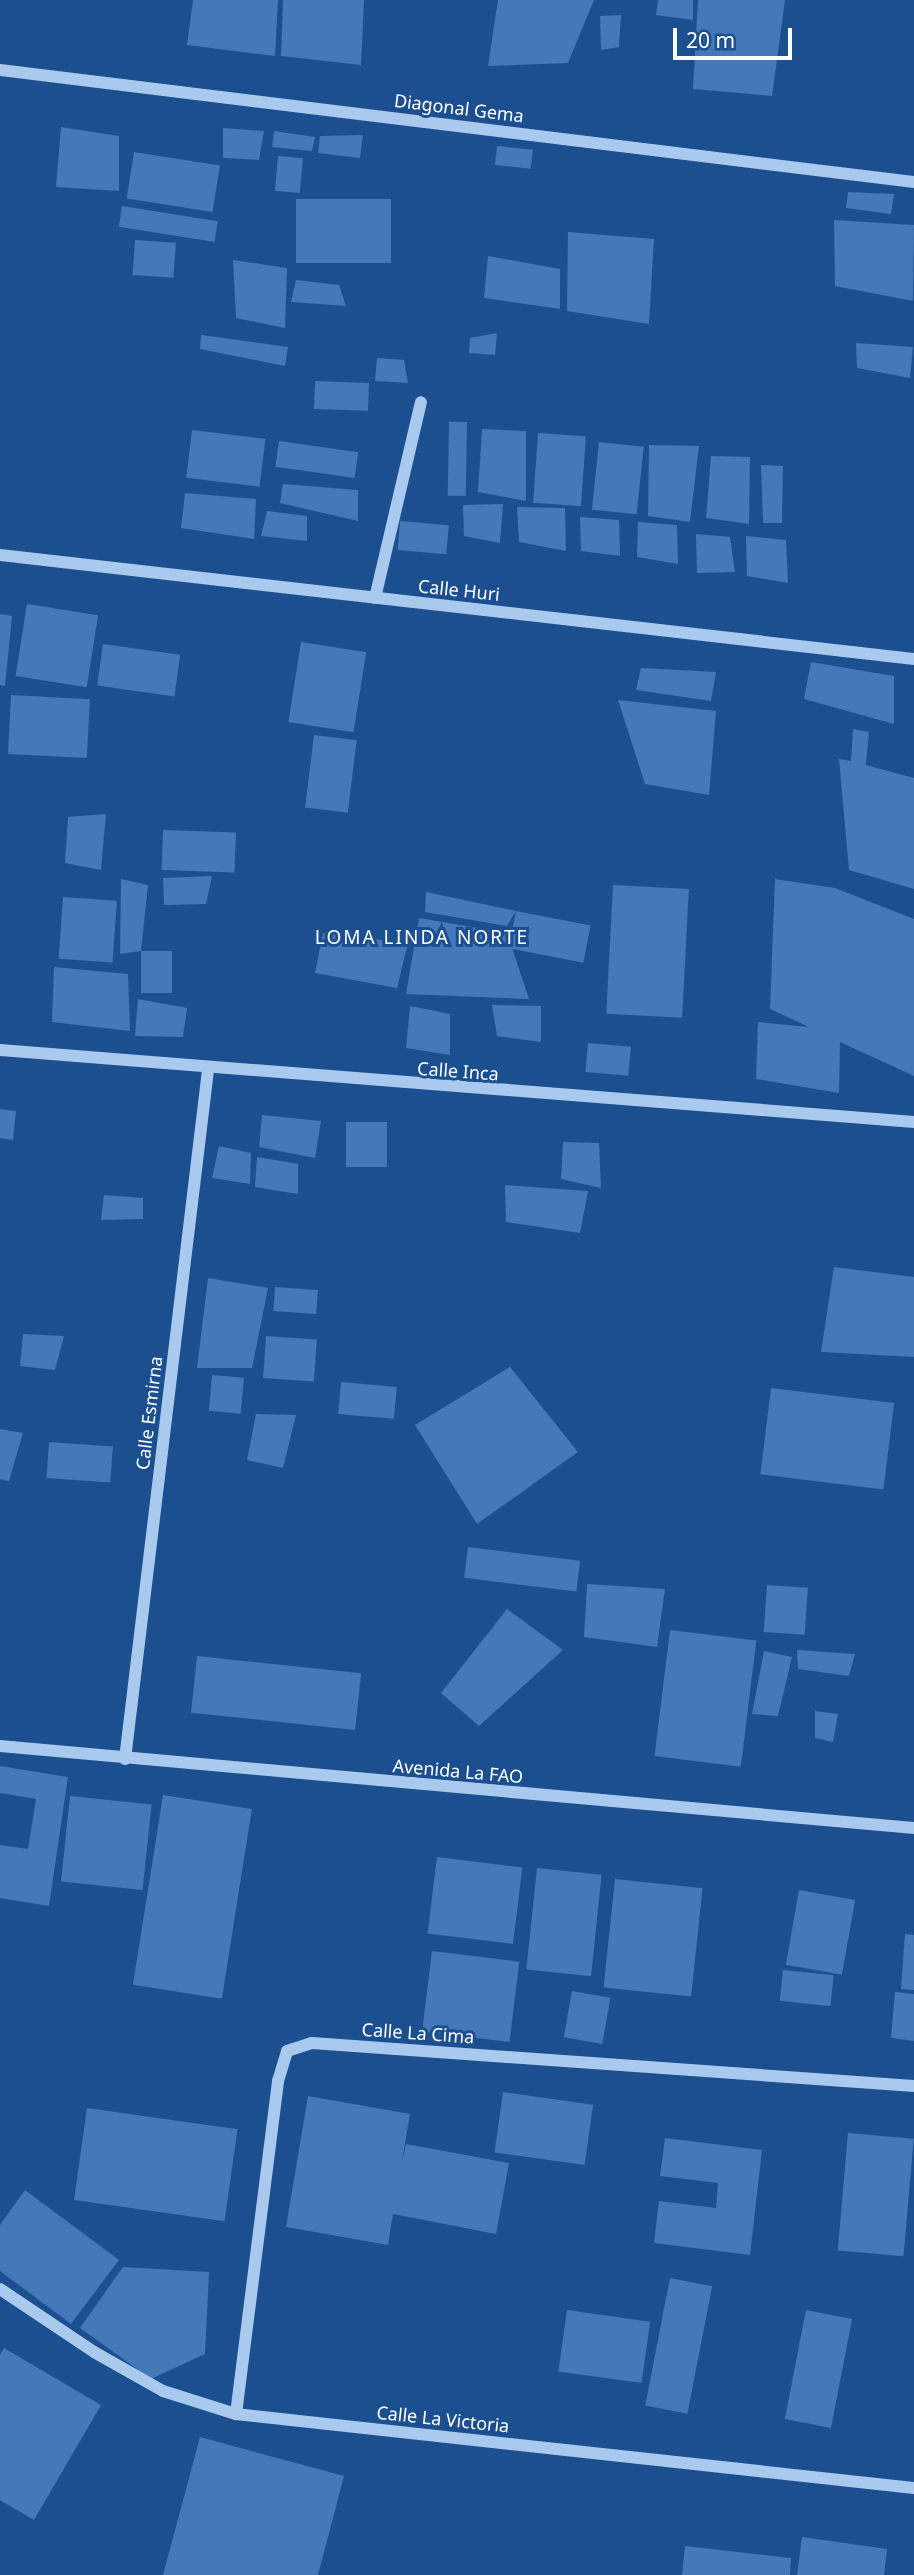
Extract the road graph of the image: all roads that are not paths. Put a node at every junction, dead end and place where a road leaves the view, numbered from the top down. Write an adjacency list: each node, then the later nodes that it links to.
1 (0, 70): 2 (street, Diagonal Gema)
2 (914, 182)
3 (421, 402): 5 (street)
4 (0, 555): 5 (street, Calle Huri)
5 (375, 598): 6 (street, Calle Huri)
6 (914, 659)
7 (0, 1050): 8 (street, Calle Inca)
8 (208, 1070): 9 (street, Calle Inca); 11 (street, Calle Esmirna)
9 (914, 1122)
10 (0, 1746): 11 (street, Avenida La FAO)
11 (125, 1759): 12 (street, Avenida La FAO)
12 (914, 1828)
13 (914, 2086): 15 (street, Calle La Cima)
14 (0, 2289): 15 (street, Calle La Victoria)
15 (236, 2414): 16 (street, Calle La Victoria)
16 (914, 2488)

